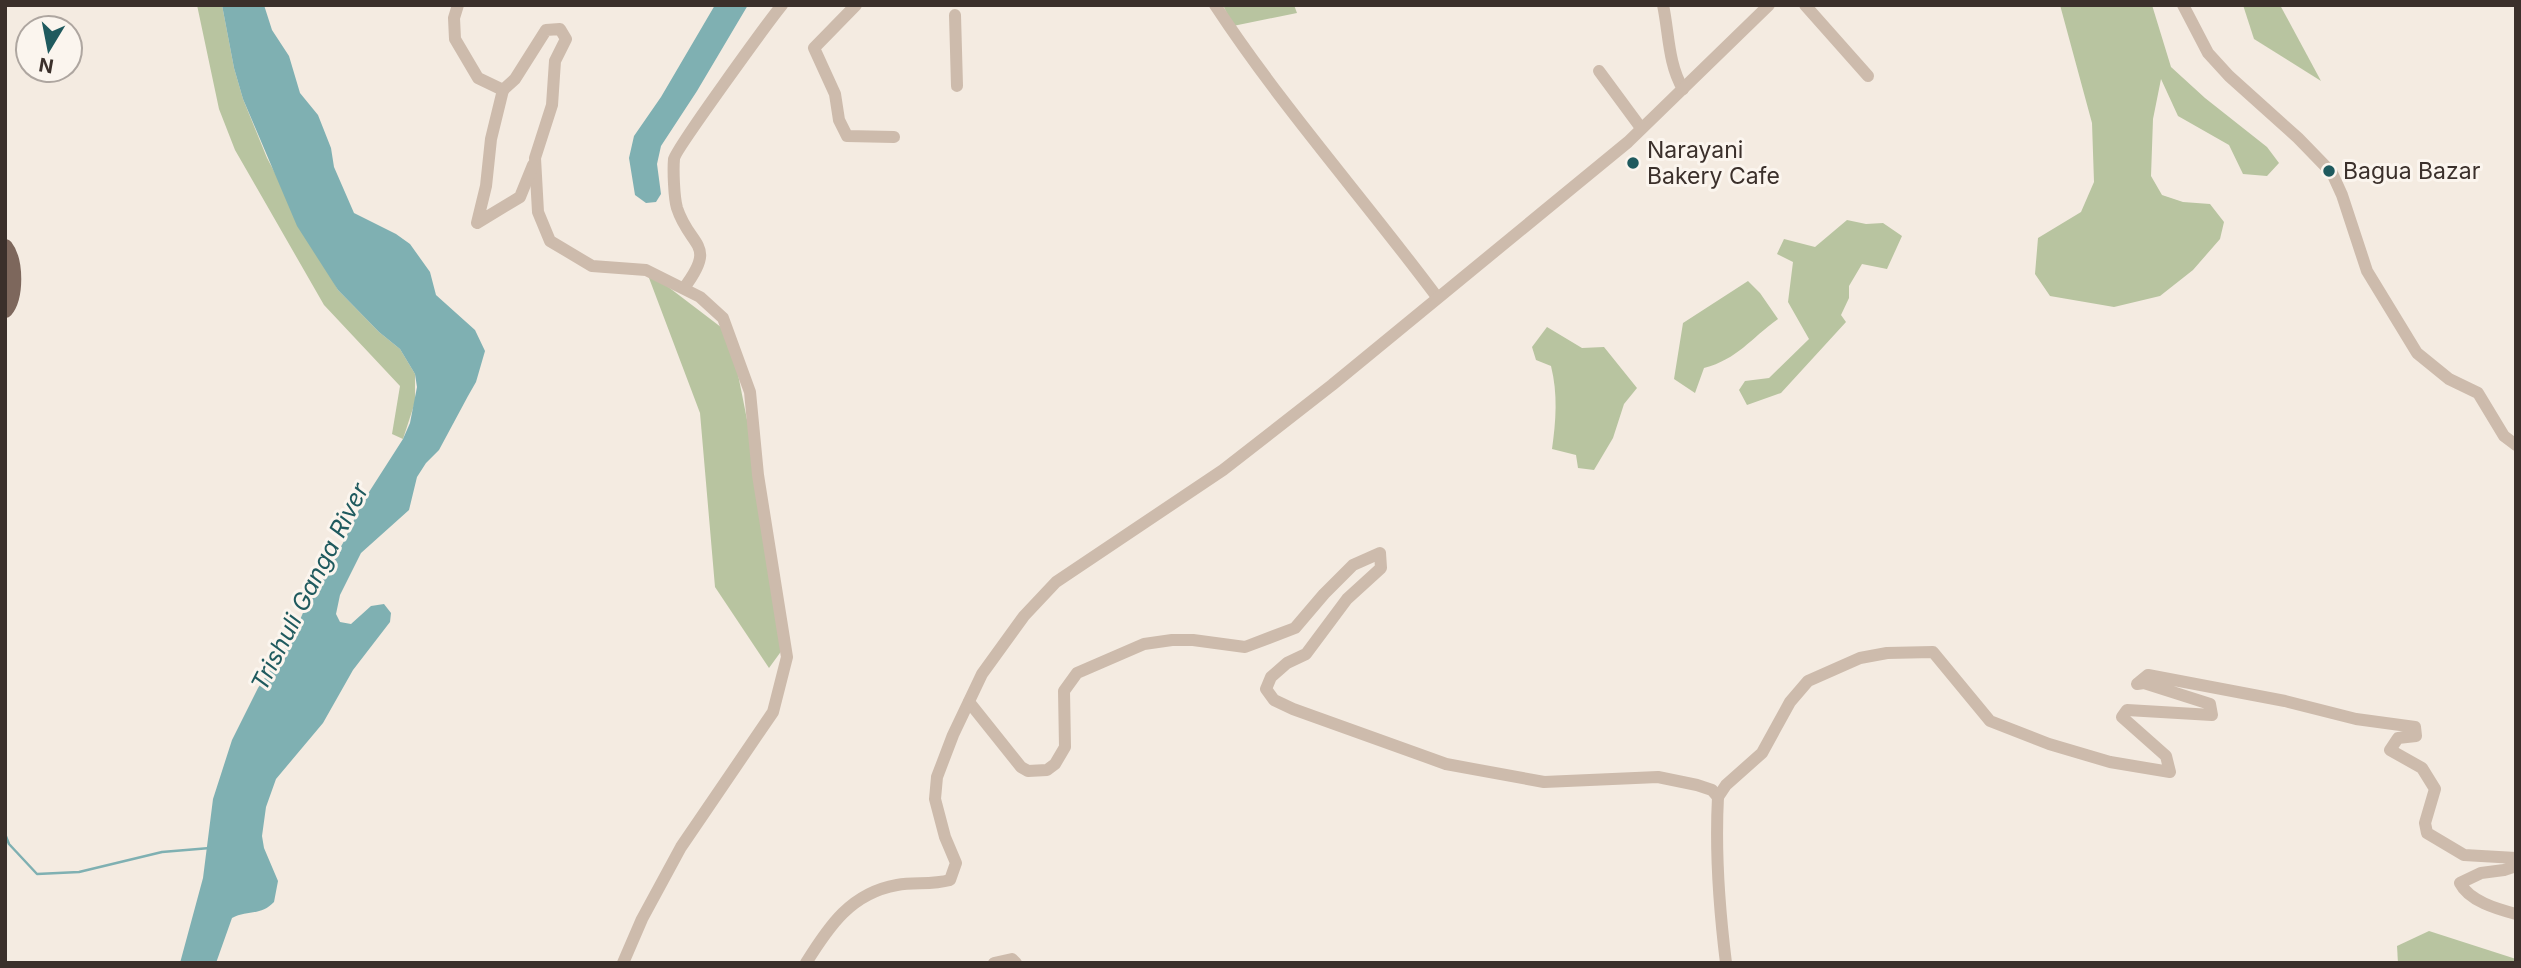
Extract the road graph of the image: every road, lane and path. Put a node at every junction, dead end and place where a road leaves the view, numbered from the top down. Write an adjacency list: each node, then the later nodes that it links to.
1 (458, 5): 14 (street)
2 (782, 5): 19 (street)
3 (856, 5): 16 (street)
4 (1215, 5): 20 (street)
5 (1663, 5): 13 (street)
6 (1769, 5): 13 (street)
7 (1805, 5): 11 (street)
8 (2183, 5): 22 (street)
9 (955, 15): 12 (street)
10 (1599, 71): 15 (street)
11 (1868, 76)
12 (957, 86)
13 (1684, 89): 15 (street)
14 (503, 90): 17 (street); 17 (street)
15 (1641, 128): 20 (street)
16 (894, 137)
17 (535, 158): 19 (street)
18 (5, 247): 21 (main road)
19 (684, 288): 28 (street)
20 (1437, 297): 23 (street)
21 (5, 310)
22 (2516, 445)
23 (969, 702): 24 (street); 29 (street)
24 (1718, 797): 25 (street); 32 (street)
25 (2516, 858)
26 (2516, 866): 27 (street)
27 (2516, 914)
28 (623, 963)
29 (806, 963)
30 (994, 963): 31 (street)
31 (1016, 963)
32 (1726, 963)

